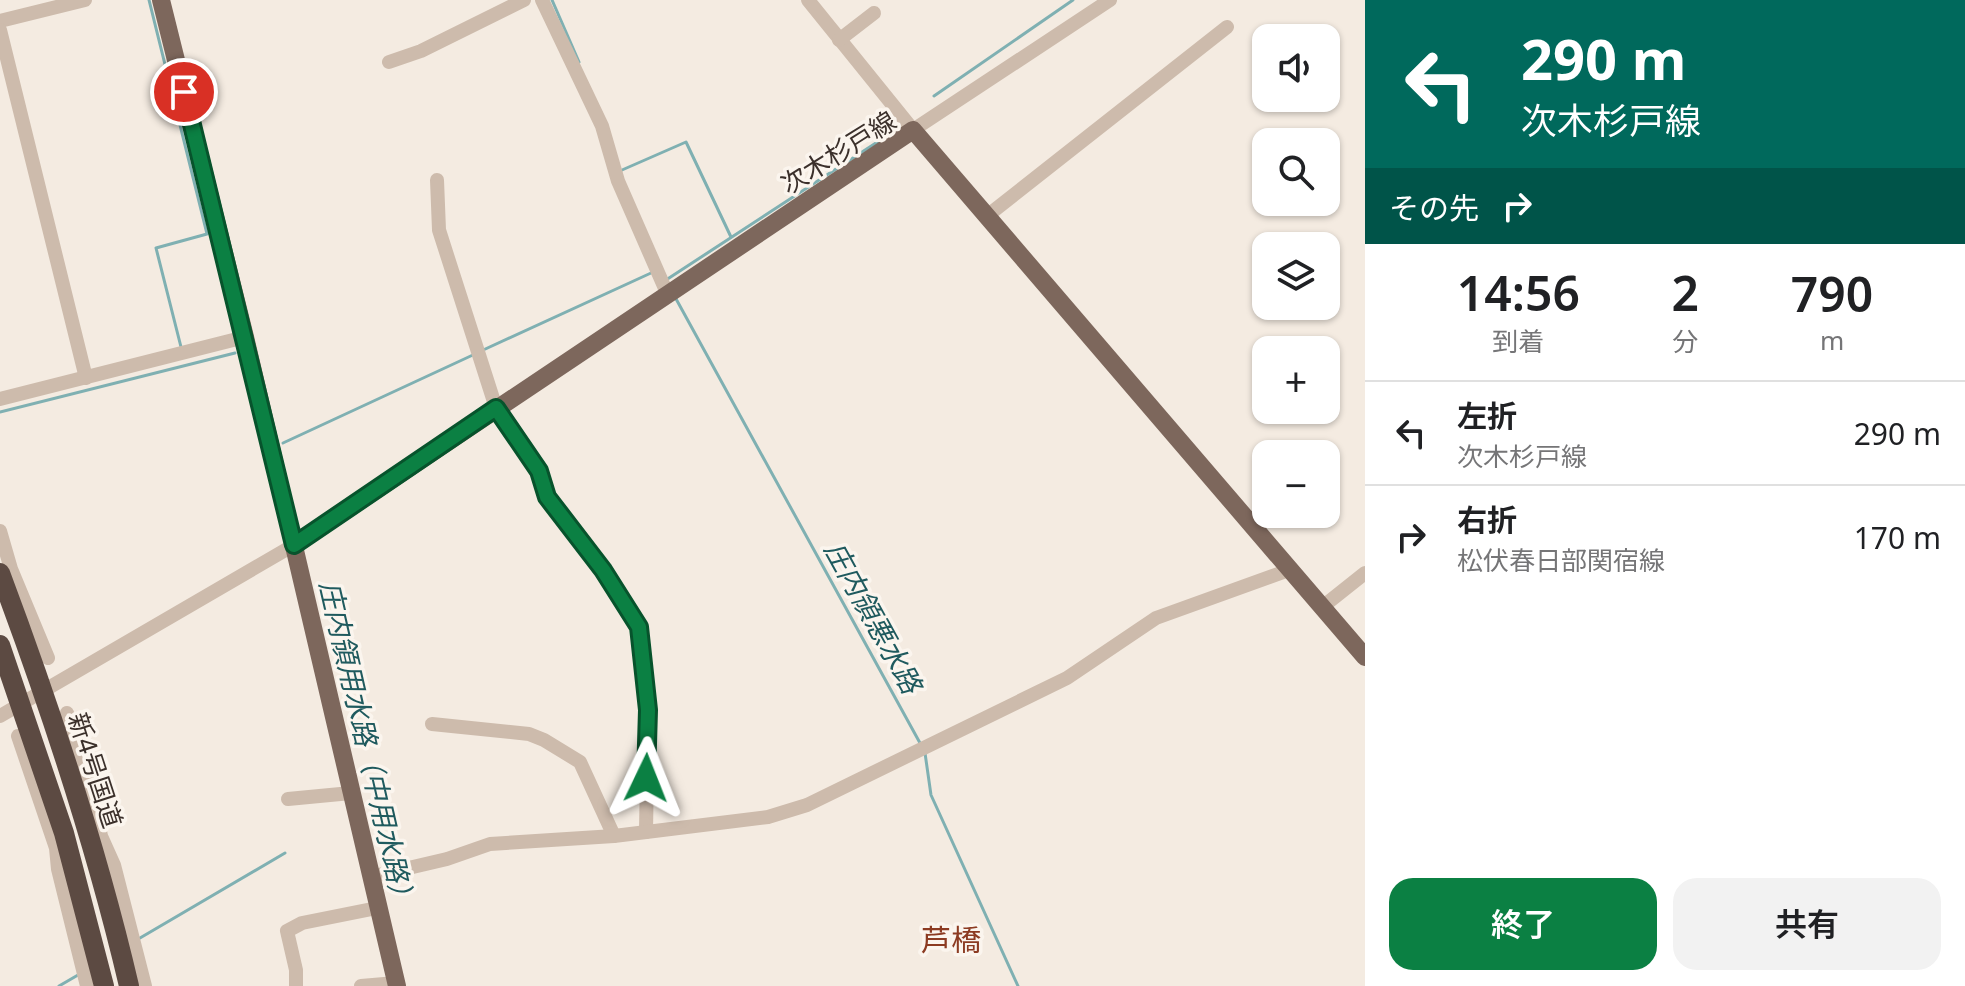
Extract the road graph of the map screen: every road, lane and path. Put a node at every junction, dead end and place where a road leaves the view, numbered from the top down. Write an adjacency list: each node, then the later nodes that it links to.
1 (85, 0): 8 (street)
2 (161, 0): 17 (main road)
3 (524, 0): 12 (street)
4 (542, 0): 16 (street)
5 (808, 0): 11 (street)
6 (1110, 0): 13 (street)
7 (874, 13): 11 (street)
8 (0, 21)
9 (1227, 27): 15 (street)
10 (0, 30): 18 (street)
11 (839, 40): 13 (street)
12 (389, 62)
13 (913, 130): 15 (main road, 次木杉戸線); 16 (main road, 次木杉戸線)
14 (437, 180): 20 (street)
15 (987, 216): 23 (main road, 次木杉戸線)
16 (667, 293): 20 (main road, 次木杉戸線)
17 (245, 337): 18 (street); 22 (main road)
18 (86, 378): 19 (street)
19 (0, 399)
20 (496, 408): 22 (main road, 次木杉戸線); 39 (street)
21 (0, 531): 25 (street)
22 (294, 545): 30 (street); 36 (main road)
23 (1289, 570): 26 (main road, 次木杉戸線); 39 (street)
24 (1365, 573): 26 (street)
25 (7, 581): 29 (street); 30 (highway, 新4号国道)
26 (1321, 608): 28 (main road, 次木杉戸線)
27 (0, 645): 31 (highway, 新4号国道)
28 (1365, 657)
29 (48, 658)
30 (44, 690): 31 (street); 38 (highway, 新4号国道)
31 (22, 703): 33 (street); 40 (highway, 新4号国道)
32 (67, 713): 38 (street)
33 (0, 716)
34 (432, 724): 41 (street)
35 (18, 736): 40 (street)
36 (351, 793): 37 (street); 42 (main road)
37 (288, 799)
38 (91, 820): 47 (highway, 新4号国道); 48 (street)
39 (646, 832): 41 (street)
40 (58, 834): 45 (street); 46 (highway, 新4号国道)
41 (614, 836): 42 (street)
42 (370, 877): 43 (main road)
43 (377, 908): 44 (main road); 49 (street)
44 (396, 984): 50 (street)
45 (87, 986)
46 (104, 986)
47 (129, 986)
48 (145, 986)
49 (296, 986)
50 (361, 986)

